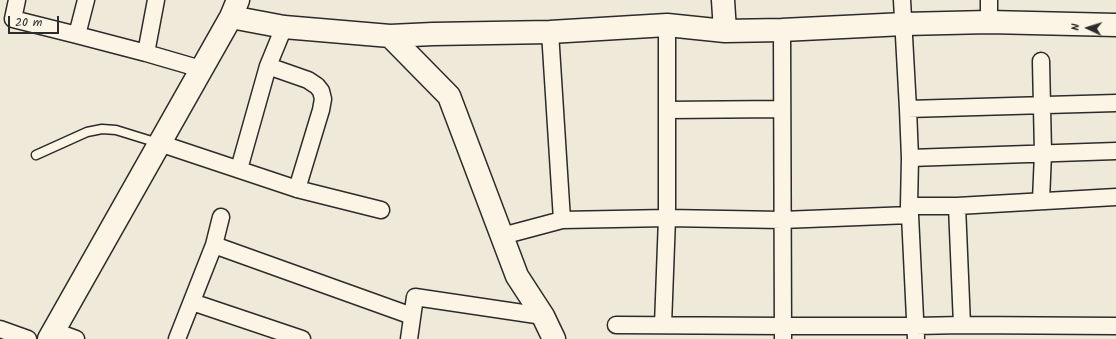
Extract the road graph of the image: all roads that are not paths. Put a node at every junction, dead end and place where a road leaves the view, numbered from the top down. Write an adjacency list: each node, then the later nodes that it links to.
1 (17, 0): 16 (street)
2 (86, 0): 16 (street)
3 (156, 0): 18 (street)
4 (723, 0): 13 (street)
5 (902, 0): 9 (street)
6 (989, 0): 8 (street)
7 (234, 8): 12 (street); 21 (street)
8 (989, 22): 9 (street); 11 (street)
9 (904, 24): 14 (street); 25 (street)
10 (667, 25): 13 (street); 15 (street); 26 (street)
11 (1116, 25)
12 (284, 27): 17 (street); 20 (street)
13 (725, 30): 14 (street)
14 (782, 30): 24 (street)
15 (550, 32): 17 (street); 41 (street)
16 (77, 35): 18 (street)
17 (390, 36): 43 (street)
18 (146, 53): 21 (street)
19 (1041, 61): 23 (street)
20 (268, 66): 32 (street); 33 (street)
21 (201, 69): 27 (street)
22 (1116, 103): 23 (street)
23 (1042, 105): 25 (street); 29 (street)
24 (782, 109): 26 (street); 42 (street)
25 (908, 109): 31 (street)
26 (667, 110): 40 (street)
27 (159, 143): 30 (lane); 32 (street); 55 (street)
28 (1116, 151): 29 (street)
29 (1043, 153): 31 (street); 35 (street)
30 (36, 155)
31 (910, 158): 38 (street)
32 (239, 169): 33 (street)
33 (296, 189): 37 (street)
34 (1116, 197): 35 (street)
35 (1041, 201): 36 (street)
36 (956, 206): 38 (street); 50 (street)
37 (381, 210)
38 (909, 211): 42 (street); 54 (street)
39 (221, 217): 44 (street)
40 (668, 218): 41 (street); 42 (street); 49 (street)
41 (562, 220): 43 (street)
42 (782, 220): 53 (street)
43 (502, 236): 47 (street)
44 (214, 245): 45 (street); 46 (street)
45 (192, 302): 58 (street); 59 (street)
46 (412, 316): 47 (street); 60 (street)
47 (542, 316): 61 (street)
48 (616, 325): 49 (street)
49 (663, 325): 53 (street)
50 (962, 326): 51 (street); 54 (street)
51 (1116, 326)
52 (0, 329): 56 (street)
53 (783, 333): 54 (street)
54 (916, 333)
55 (52, 335): 57 (street)
56 (28, 339)
57 (76, 339)
58 (177, 339)
59 (302, 339)
60 (409, 339)
61 (554, 339)

